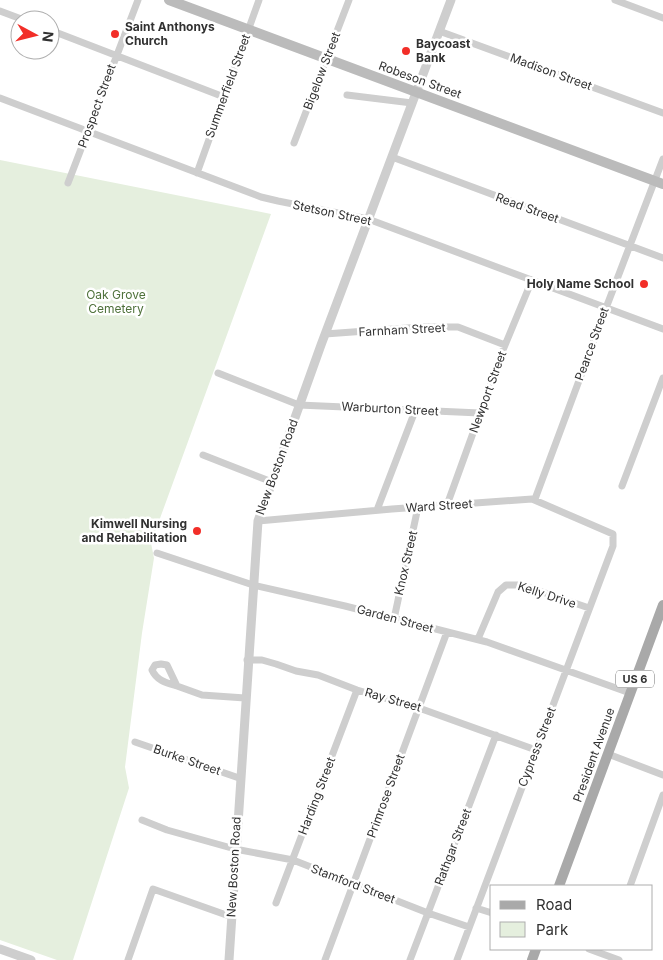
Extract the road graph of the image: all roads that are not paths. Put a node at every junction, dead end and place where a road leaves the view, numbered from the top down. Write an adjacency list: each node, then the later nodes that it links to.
1 (138, 0): 11 (street, Prospect Street)
2 (169, 0): 8 (main road, Robeson Street)
3 (260, 0): 8 (street, Summerfield Street)
4 (349, 0): 12 (street, Bigelow Street)
5 (450, 0): 9 (street, New Boston Road)
6 (615, 0): 7 (street)
7 (663, 18)
8 (248, 30): 12 (main road, Robeson Street); 15 (street, Summerfield Street)
9 (439, 31): 13 (street, New Boston Road); 18 (street, Madison Street)
10 (60, 34): 11 (street)
11 (116, 56): 15 (street); 19 (street, Prospect Street)
12 (327, 59): 13 (main road, Robeson Street); 20 (street, Bigelow Street)
13 (416, 92): 17 (street, New Boston Road); 24 (main road, Robeson Street)
14 (347, 95): 17 (street)
15 (224, 97): 23 (street, Summerfield Street)
16 (0, 98): 19 (street, Stetson Street)
17 (412, 103): 21 (street, New Boston Road)
18 (663, 113)
19 (88, 132): 23 (street, Stetson Street); 25 (street, Prospect Street)
20 (294, 143)
21 (392, 157): 26 (street, New Boston Road); 27 (street, Read Street)
22 (663, 158): 24 (street, Pearce Street)
23 (197, 173): 26 (street, Stetson Street)
24 (659, 182): 27 (street, Pearce Street)
25 (68, 183)
26 (368, 219): 29 (street, Stetson Street); 32 (street, New Boston Road)
27 (630, 246): 28 (street, Read Street); 30 (street, Pearce Street)
28 (663, 258)
29 (532, 280): 30 (street, Stetson Street); 33 (street, Newport Street)
30 (606, 308): 31 (street, Stetson Street); 42 (street, Pearce Street)
31 (663, 329)
32 (325, 334): 33 (street, Farnham Street); 36 (street, New Boston Road)
33 (505, 345): 38 (street, Newport Street)
34 (218, 373): 36 (street, Warburton Street)
35 (663, 378): 41 (street)
36 (299, 405): 37 (street, Warburton Street); 40 (street, New Boston Road)
37 (414, 411): 38 (street, Warburton Street); 45 (street)
38 (480, 414): 43 (street, Newport Street)
39 (203, 456): 40 (street)
40 (272, 482): 46 (street, New Boston Road)
41 (622, 486)
42 (532, 499): 43 (street, Ward Street); 47 (street, Ward Street)
43 (447, 505): 44 (street, Ward Street)
44 (418, 507): 45 (street, Ward Street); 52 (street, Knox Street)
45 (378, 510): 46 (street, Ward Street)
46 (258, 521): 49 (street, New Boston Road)
47 (613, 534): 51 (street, Cypress Street)
48 (157, 553): 49 (street, Garden Street)
49 (253, 586): 52 (street, Garden Street); 55 (street, New Boston Road)
50 (663, 605): 59 (main road, President Avenue / US 6)
51 (589, 608): 54 (street, Kelly Drive); 56 (street, Cypress Street)
52 (394, 619): 53 (street, Garden Street)
53 (447, 632): 54 (street, Garden Street); 61 (street, Primrose Street)
54 (478, 639): 56 (street, Garden Street)
55 (247, 660): 58 (street, Ray Street); 60 (street, New Boston Road)
56 (566, 670): 59 (street, Garden Street); 64 (street, Cypress Street)
57 (177, 686): 60 (street)
58 (357, 690): 61 (street, Ray Street); 71 (street, Harding Street)
59 (630, 693): 65 (main road, President Avenue / US 6)
60 (245, 698): 67 (street, New Boston Road)
61 (419, 708): 62 (street, Ray Street); 72 (street, Primrose Street)
62 (496, 735): 64 (street, Ray Street); 78 (street, Rathgar Street)
63 (135, 742): 67 (street, Burke Street)
64 (536, 750): 76 (street, Cypress Street)
65 (608, 754): 66 (street); 73 (main road, President Avenue / US 6)
66 (663, 775)
67 (240, 778): 70 (street, New Boston Road)
68 (663, 795): 74 (street)
69 (142, 820): 70 (street, Stamford Street)
70 (235, 849): 71 (street, Stamford Street); 79 (street, New Boston Road)
71 (293, 860): 72 (street, Stamford Street); 75 (street, Harding Street)
72 (354, 883): 78 (street, Stamford Street); 87 (street, Primrose Street)
73 (559, 885)
74 (630, 885)
75 (276, 903)
76 (476, 908): 77 (street); 80 (street, Cypress Street)
77 (490, 912)
78 (428, 913): 80 (street, Stamford Street); 88 (street, Rathgar Street)
79 (232, 917): 85 (street); 86 (street, New Boston Road)
80 (469, 927): 89 (street, Cypress Street)
81 (0, 949): 83 (street)
82 (605, 952): 90 (street)
83 (11, 957): 84 (street)
84 (31, 960)
85 (128, 960)
86 (228, 960)
87 (325, 960)
88 (410, 960)
89 (457, 960)
90 (619, 960)

